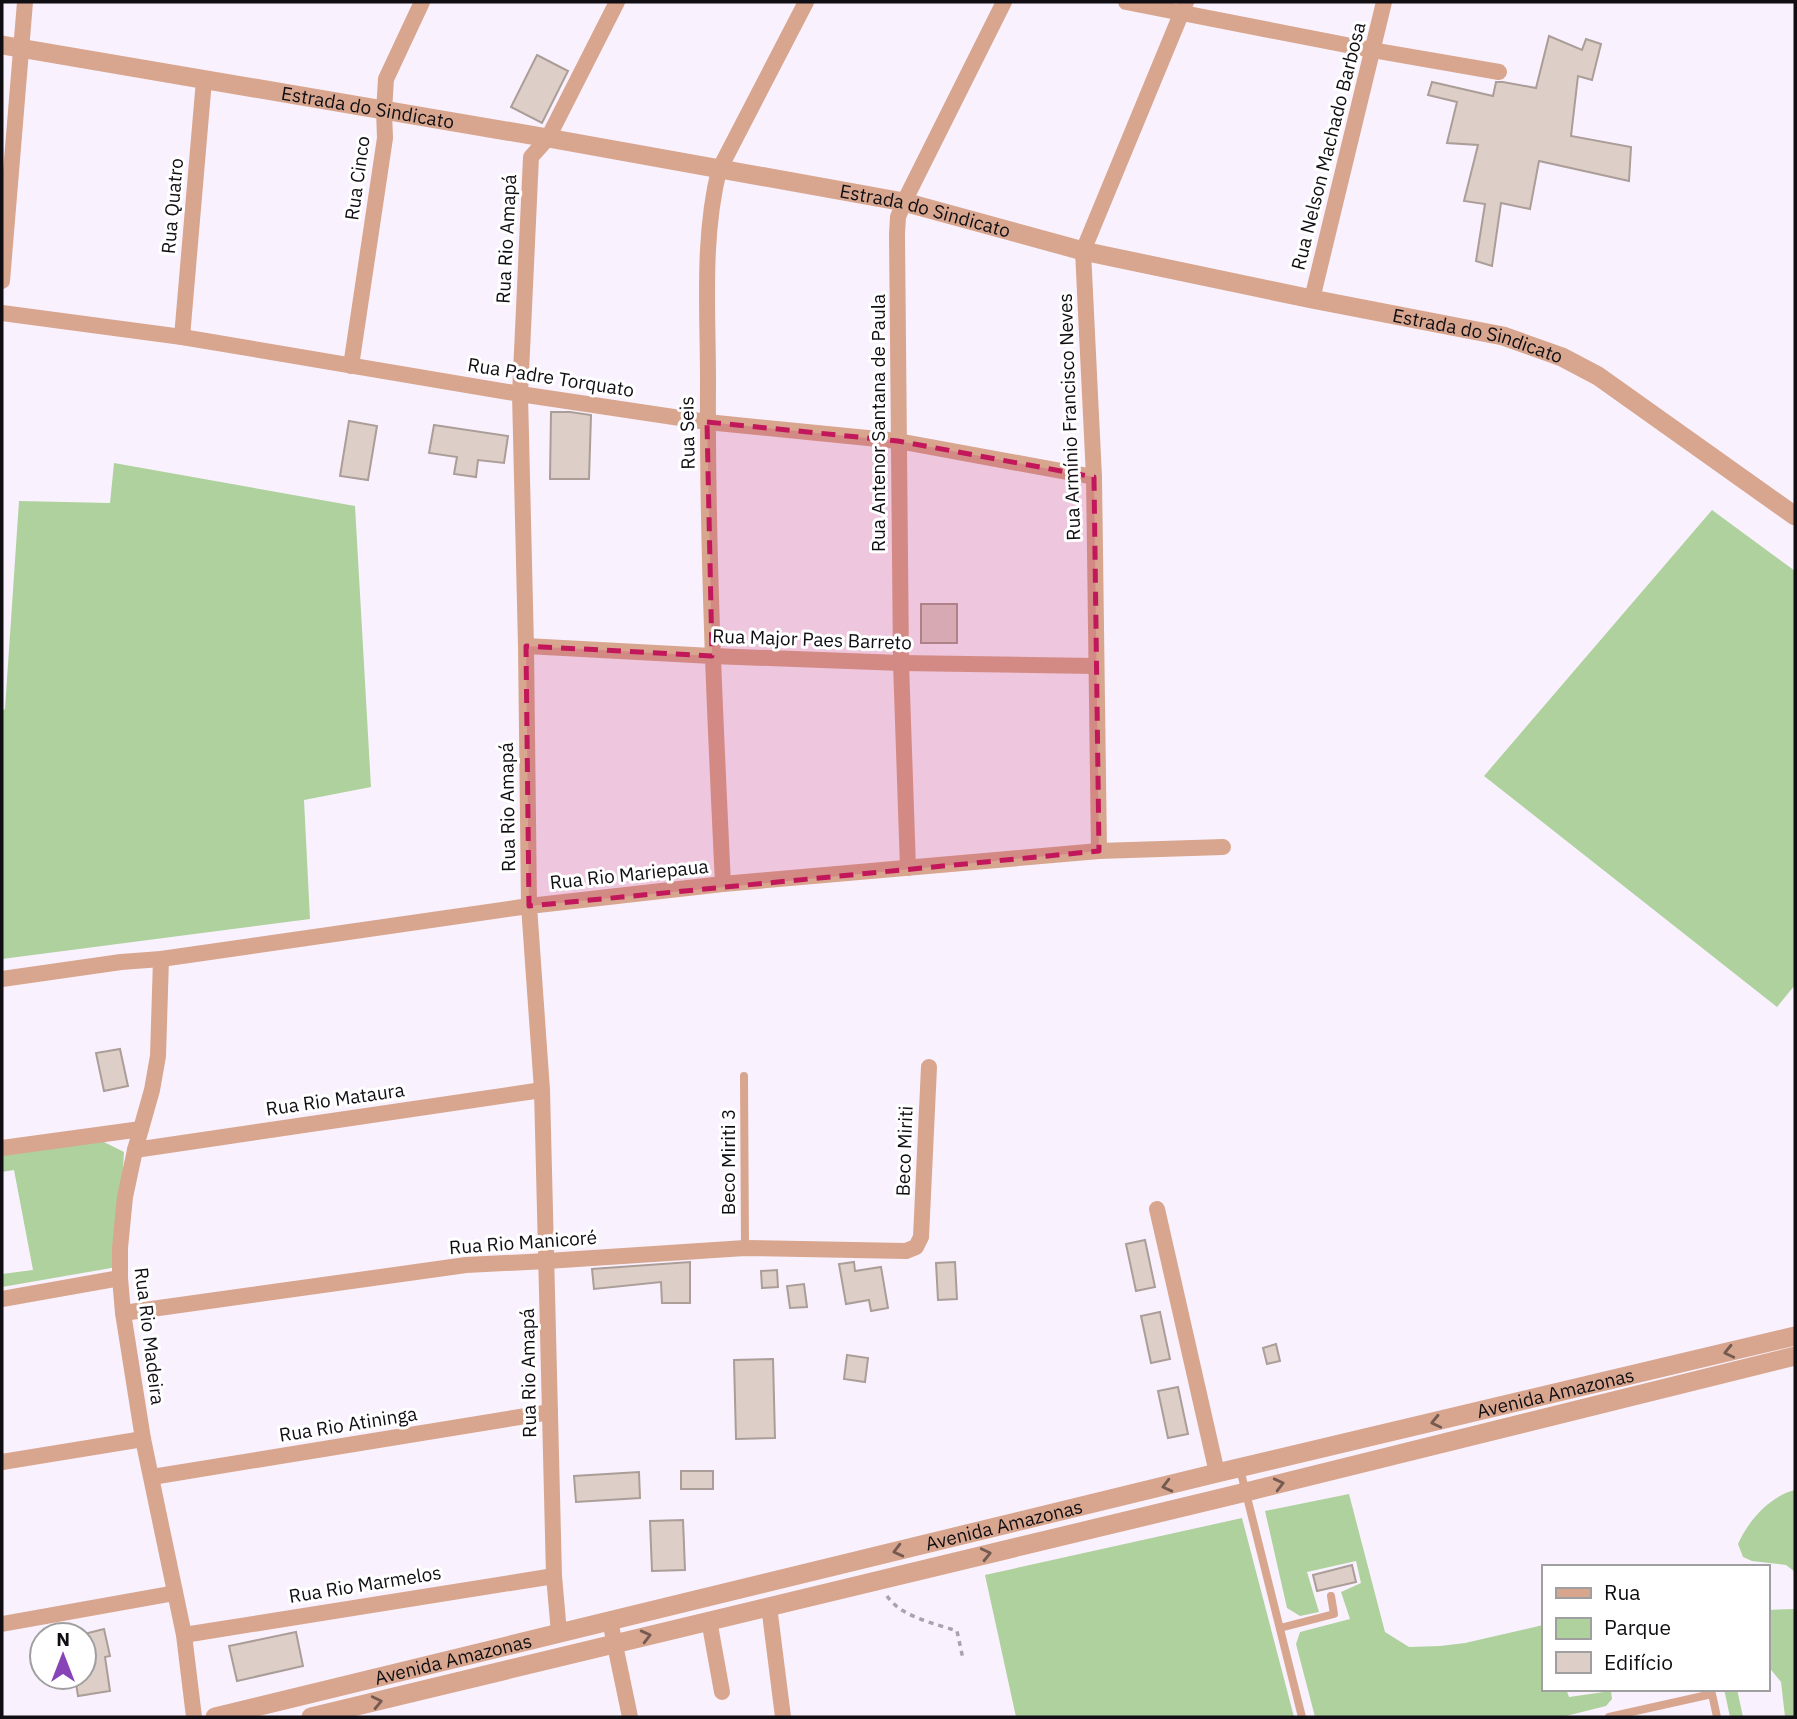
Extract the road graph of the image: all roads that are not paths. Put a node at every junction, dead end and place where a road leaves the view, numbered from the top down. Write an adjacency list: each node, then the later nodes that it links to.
1 (26, 2): 10 (street)
2 (422, 2): 14 (street, Rua Cinco)
3 (617, 2): 15 (street, Rua Rio Amapá)
4 (806, 2): 16 (street, Rua Seis)
5 (1004, 2): 17 (street, Rua Antenor Santana de Paula)
6 (1126, 2): 8 (street)
7 (1384, 2): 11 (street, Rua Nelson Machado Barbosa)
8 (1183, 8): 11 (street); 18 (street, Rua Armínio Francisco Neves)
9 (2, 45): 10 (street, Estrada do Sindicato)
10 (22, 48): 13 (street, Estrada do Sindicato); 19 (street)
11 (1372, 50): 12 (street); 20 (street, Rua Nelson Machado Barbosa)
12 (1499, 72)
13 (204, 80): 14 (street, Estrada do Sindicato); 22 (street, Rua Quatro)
14 (384, 111): 15 (street, Estrada do Sindicato); 23 (street, Rua Cinco)
15 (548, 138): 16 (street, Estrada do Sindicato); 24 (street, Rua Rio Amapá)
16 (719, 170): 17 (street, Estrada do Sindicato); 25 (street, Rua Seis)
17 (904, 202): 18 (street, Estrada do Sindicato); 26 (street, Rua Antenor Santana de Paula)
18 (1083, 251): 20 (street, Estrada do Sindicato); 27 (street, Rua Armínio Francisco Neves)
19 (2, 281)
20 (1312, 299): 28 (street, Estrada do Sindicato)
21 (2, 313): 22 (street, Rua Padre Torquato)
22 (182, 337): 23 (street, Rua Padre Torquato)
23 (351, 366): 24 (street, Rua Padre Torquato)
24 (520, 394): 25 (street, Rua Padre Torquato); 29 (street, Rua Rio Amapá)
25 (707, 422): 26 (street, Rua Padre Torquato); 30 (street, Rua Seis)
26 (898, 441): 27 (street, Rua Padre Torquato); 31 (street, Rua Antenor Santana de Paula)
27 (1094, 477): 32 (street, Rua Armínio Francisco Neves)
28 (1795, 516)
29 (526, 646): 30 (street, Rua Major Paes Barreto); 37 (street, Rua Rio Amapá)
30 (712, 656): 31 (street, Rua Major Paes Barreto); 36 (street, Rua Seis)
31 (901, 663): 32 (street, Rua Major Paes Barreto); 35 (street, Rua Antenor Santana de Paula)
32 (1096, 666): 34 (street, Rua Armínio Francisco Neves)
33 (1223, 847): 34 (street, Rua Rio Mariepaua)
34 (1099, 851): 35 (street, Rua Rio Mariepaua)
35 (908, 868): 36 (street, Rua Rio Mariepaua)
36 (723, 884): 37 (street, Rua Rio Mariepaua)
37 (529, 906): 38 (street, Rua Rio Mariepaua); 42 (street, Rua Rio Amapá)
38 (161, 959): 39 (street, Rua Rio Mariepaua); 43 (street, Rua Rio Madeira)
39 (2, 979)
40 (929, 1067): 47 (street, Beco Miriti)
41 (744, 1076): 48 (lane, Beco Miriti 3)
42 (542, 1090): 45 (street, Rua Rio Mataura); 49 (street, Rua Rio Amapá)
43 (141, 1129): 44 (street); 45 (street, Rua Rio Madeira)
44 (2, 1148)
45 (135, 1150): 50 (street, Rua Rio Madeira)
46 (1157, 1209): 59 (street)
47 (921, 1237): 48 (street, Rua Rio Manicoré)
48 (745, 1248): 49 (street, Rua Rio Manicoré)
49 (547, 1261): 52 (street, Rua Rio Manicoré); 55 (street, Rua Rio Amapá)
50 (120, 1278): 51 (street); 52 (street, Rua Rio Madeira)
51 (2, 1299)
52 (123, 1313): 56 (street, Rua Rio Madeira)
53 (1795, 1336): 58 (street, Avenida Amazonas, one-way to 58)
54 (1795, 1356): 61 (street, Avenida Amazonas, one-way to 54)
55 (550, 1412): 60 (street, Rua Rio Atininga); 62 (street, Rua Rio Amapá)
56 (143, 1439): 57 (street); 60 (street, Rua Rio Madeira)
57 (2, 1462)
58 (1240, 1469): 59 (street, Avenida Amazonas); 61 (lane)
59 (1217, 1474): 67 (street, Avenida Amazonas, one-way to 67)
60 (152, 1477): 63 (street, Rua Rio Madeira)
61 (1246, 1492): 65 (street, Avenida Amazonas, one-way to 61); 69 (lane)
62 (554, 1576): 70 (street, Rua Rio Amapá); 71 (street, Rua Rio Marmelos)
63 (175, 1593): 68 (street); 71 (street, Rua Rio Madeira)
64 (1331, 1596): 69 (lane)
65 (769, 1606): 66 (street, Avenida Amazonas); 79 (street)
66 (709, 1620): 72 (street, Avenida Amazonas, one-way to 66); 73 (street)
67 (611, 1621): 70 (street, Avenida Amazonas); 72 (street)
68 (2, 1624)
69 (1280, 1628): 80 (lane)
70 (559, 1633): 76 (street, Avenida Amazonas)
71 (184, 1635): 75 (street, Rua Rio Madeira)
72 (615, 1644): 77 (street, Avenida Amazonas, one-way to 72); 78 (street)
73 (722, 1692)
74 (1711, 1692): 81 (lane); 82 (lane)
75 (194, 1717)
76 (215, 1717)
77 (311, 1717)
78 (630, 1717)
79 (783, 1717)
80 (1302, 1717)
81 (1609, 1717)
82 (1717, 1717)

